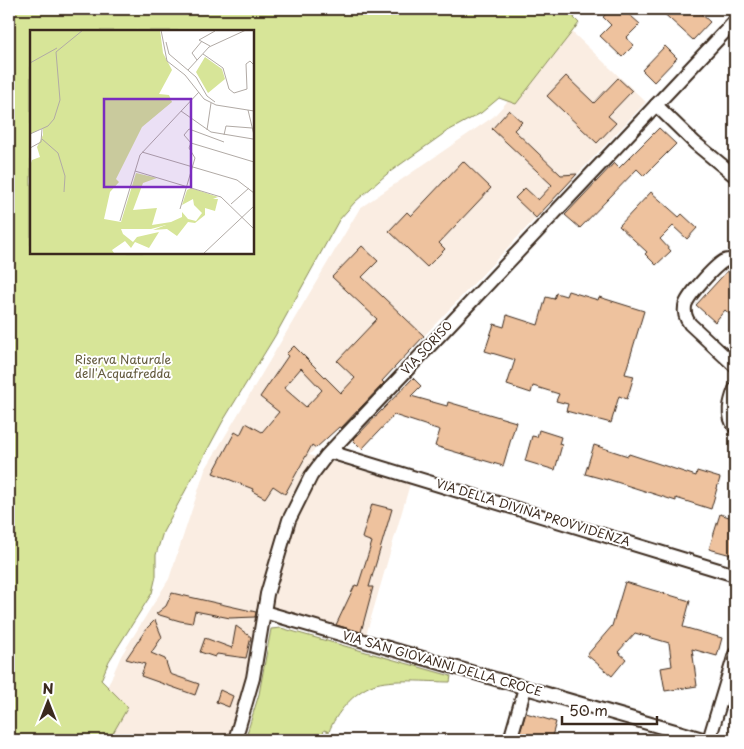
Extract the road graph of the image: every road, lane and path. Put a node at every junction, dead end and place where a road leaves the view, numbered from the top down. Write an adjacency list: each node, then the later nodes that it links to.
1 (735, 21): 2 (street, VIA SORISO)
2 (656, 105): 3 (street); 8 (street, VIA SORISO)
3 (735, 176)
4 (735, 260): 5 (street)
5 (735, 366)
6 (735, 389): 7 (street)
7 (735, 427)
8 (330, 452): 9 (street, VIA DELLA DIVINA PROVVIDENZA); 10 (street, VIA SORISO)
9 (735, 575)
10 (264, 612): 12 (street, VIA SAN GIOVANNI DELLA CROCE); 13 (street, VIA SORISO)
11 (735, 654): 15 (street)
12 (525, 688): 14 (street); 15 (street, VIA SAN GIOVANNI DELLA CROCE)
13 (235, 740)
14 (510, 740)
15 (707, 740)

